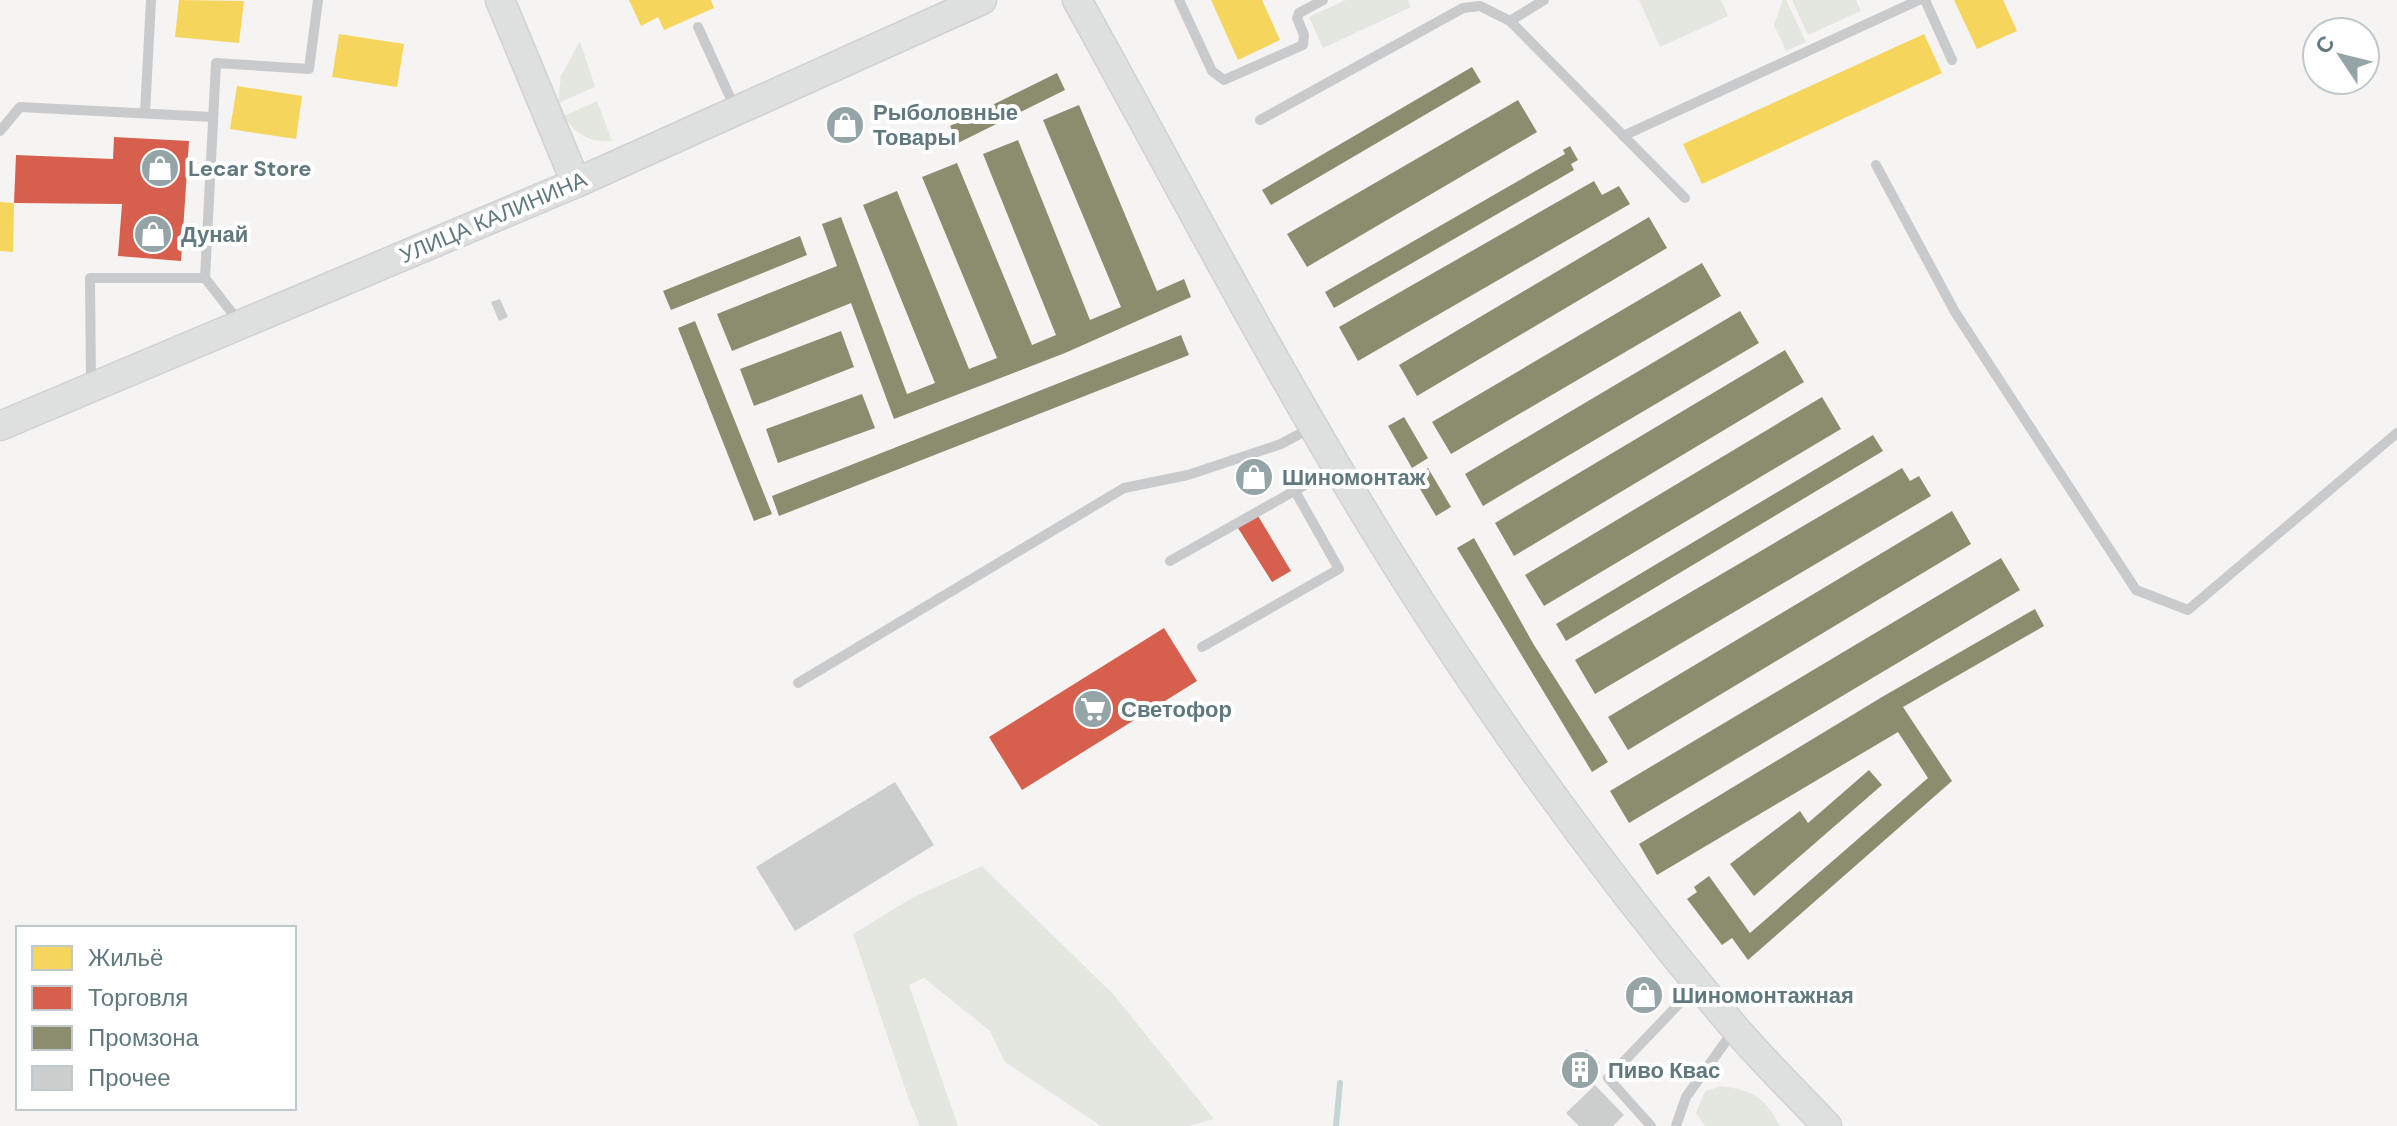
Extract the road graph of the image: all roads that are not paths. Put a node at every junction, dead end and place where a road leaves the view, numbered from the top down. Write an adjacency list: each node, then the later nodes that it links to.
1 (151, 0): 14 (lane)
2 (318, 0): 15 (lane)
3 (500, 0): 20 (main road)
4 (982, 0): 13 (main road, УЛИЦА КАЛИНИНА)
5 (1077, 0): 26 (main road)
6 (1179, 0): 7 (lane)
7 (1323, 0)
8 (1544, 0): 10 (lane)
9 (1922, 0): 12 (lane); 18 (lane)
10 (1510, 21): 16 (lane); 18 (lane)
11 (698, 27): 13 (lane)
12 (1952, 60)
13 (736, 109): 20 (main road, УЛИЦА КАЛИНИНА)
14 (145, 113): 15 (lane); 17 (lane)
15 (212, 117): 22 (lane)
16 (1260, 120)
17 (0, 131)
18 (1623, 136): 21 (lane)
19 (1876, 165): 27 (lane)
20 (576, 183): 23 (main road, УЛИЦА КАЛИНИНА)
21 (1685, 198)
22 (205, 278): 23 (lane); 24 (lane)
23 (241, 325): 24 (main road, УЛИЦА КАЛИНИНА)
24 (91, 387): 25 (main road, УЛИЦА КАЛИНИНА)
25 (0, 426)
26 (1314, 426): 28 (main road); 32 (lane)
27 (2397, 433)
28 (1337, 467): 29 (lane); 33 (main road)
29 (1295, 491): 30 (lane); 31 (lane)
30 (1170, 561)
31 (1202, 647)
32 (798, 683)
33 (1699, 983): 34 (main road); 35 (lane)
34 (1736, 1029): 36 (lane); 37 (main road)
35 (1651, 1126)
36 (1676, 1126)
37 (1827, 1126)

